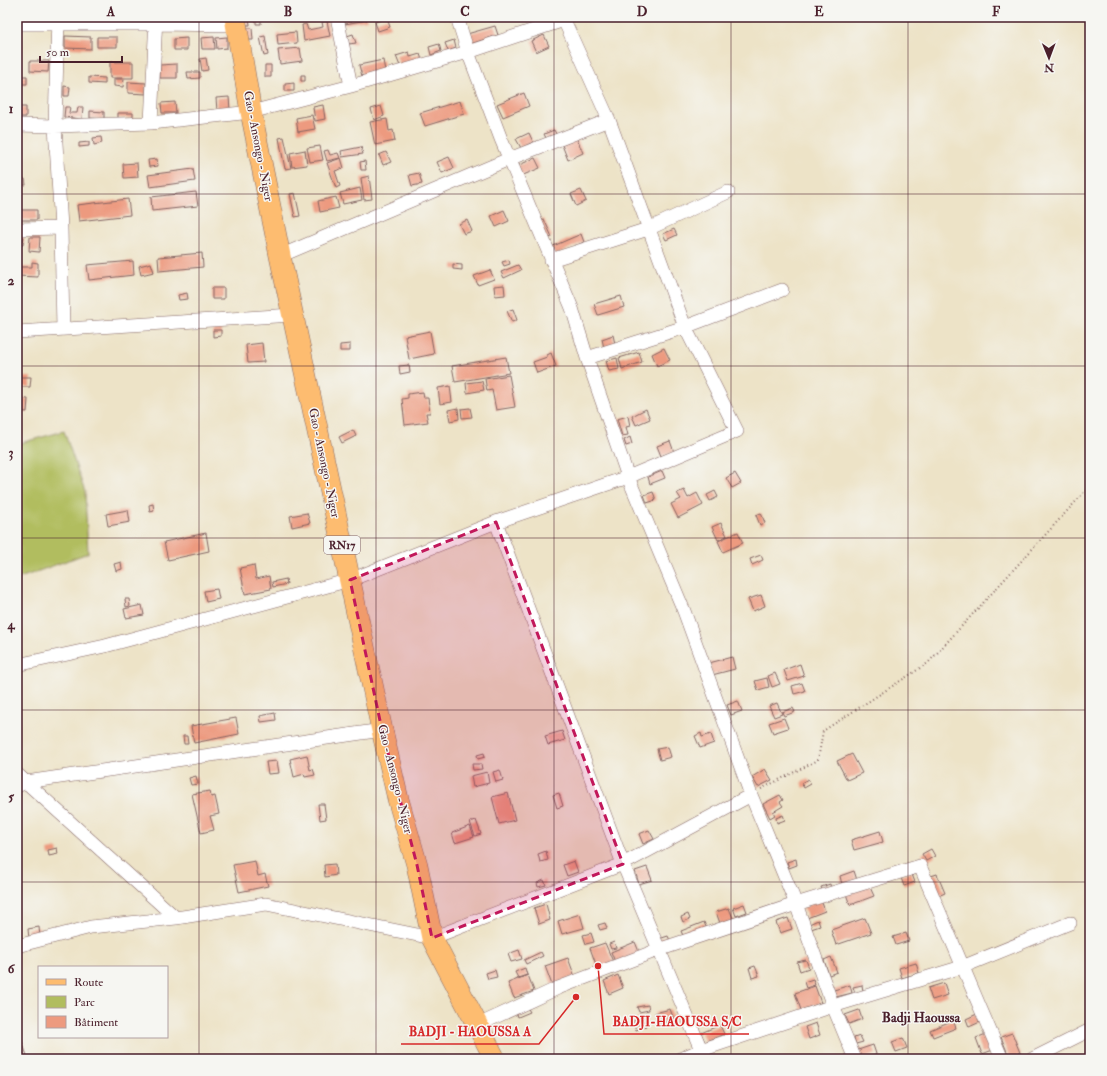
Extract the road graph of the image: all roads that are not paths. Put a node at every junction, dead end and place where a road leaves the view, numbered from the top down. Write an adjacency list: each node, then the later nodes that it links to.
1 (337, 17): 9 (street)
2 (457, 17): 8 (street)
3 (566, 19): 8 (street); 11 (street)
4 (58, 20): 5 (street); 7 (street); 14 (street)
5 (156, 20): 6 (street); 12 (street)
6 (235, 21): 10 (main road, Gao - Ansongo - Niger / RN17)
7 (17, 24)
8 (468, 52): 9 (street); 15 (street)
9 (351, 86): 10 (street)
10 (251, 112): 12 (street); 20 (main road, Gao - Ansongo - Niger / RN17)
11 (609, 120): 15 (street); 19 (street)
12 (151, 123): 14 (street)
13 (17, 125): 14 (street)
14 (55, 126): 17 (street)
15 (509, 159): 20 (street); 21 (street)
16 (728, 192): 19 (street)
17 (61, 228): 18 (street); 25 (street)
18 (17, 229)
19 (648, 229): 21 (street); 24 (street)
20 (280, 256): 23 (main road, Gao - Ansongo - Niger / RN17)
21 (551, 260): 27 (street)
22 (782, 290): 24 (street)
23 (292, 315): 25 (street); 30 (main road, Gao - Ansongo - Niger / RN17)
24 (685, 327): 27 (street); 28 (street)
25 (63, 329): 26 (street)
26 (17, 332)
27 (587, 358): 28 (street)
28 (628, 477): 29 (street); 34 (street)
29 (496, 522): 30 (street); 35 (street)
30 (350, 580): 31 (street); 32 (main road, Gao - Ansongo - Niger / RN17)
31 (17, 665)
32 (382, 730): 33 (street); 39 (main road, Gao - Ansongo - Niger / RN17)
33 (20, 781): 37 (street)
34 (751, 794): 35 (street); 36 (street)
35 (623, 864): 39 (street); 41 (street)
36 (796, 904): 41 (street); 42 (street); 43 (street)
37 (176, 918): 39 (street); 40 (street)
38 (1070, 923): 42 (street)
39 (432, 938): 44 (main road, Gao - Ansongo - Niger / RN17)
40 (17, 946)
41 (658, 950): 44 (street); 46 (street)
42 (962, 967): 43 (street); 50 (street)
43 (833, 1006): 46 (street); 49 (street)
44 (478, 1025): 47 (main road, Gao - Ansongo - Niger / RN17)
45 (1090, 1030): 51 (street)
46 (703, 1054): 48 (street)
47 (495, 1059)
48 (680, 1059)
49 (855, 1059)
50 (1002, 1059)
51 (1032, 1059)

